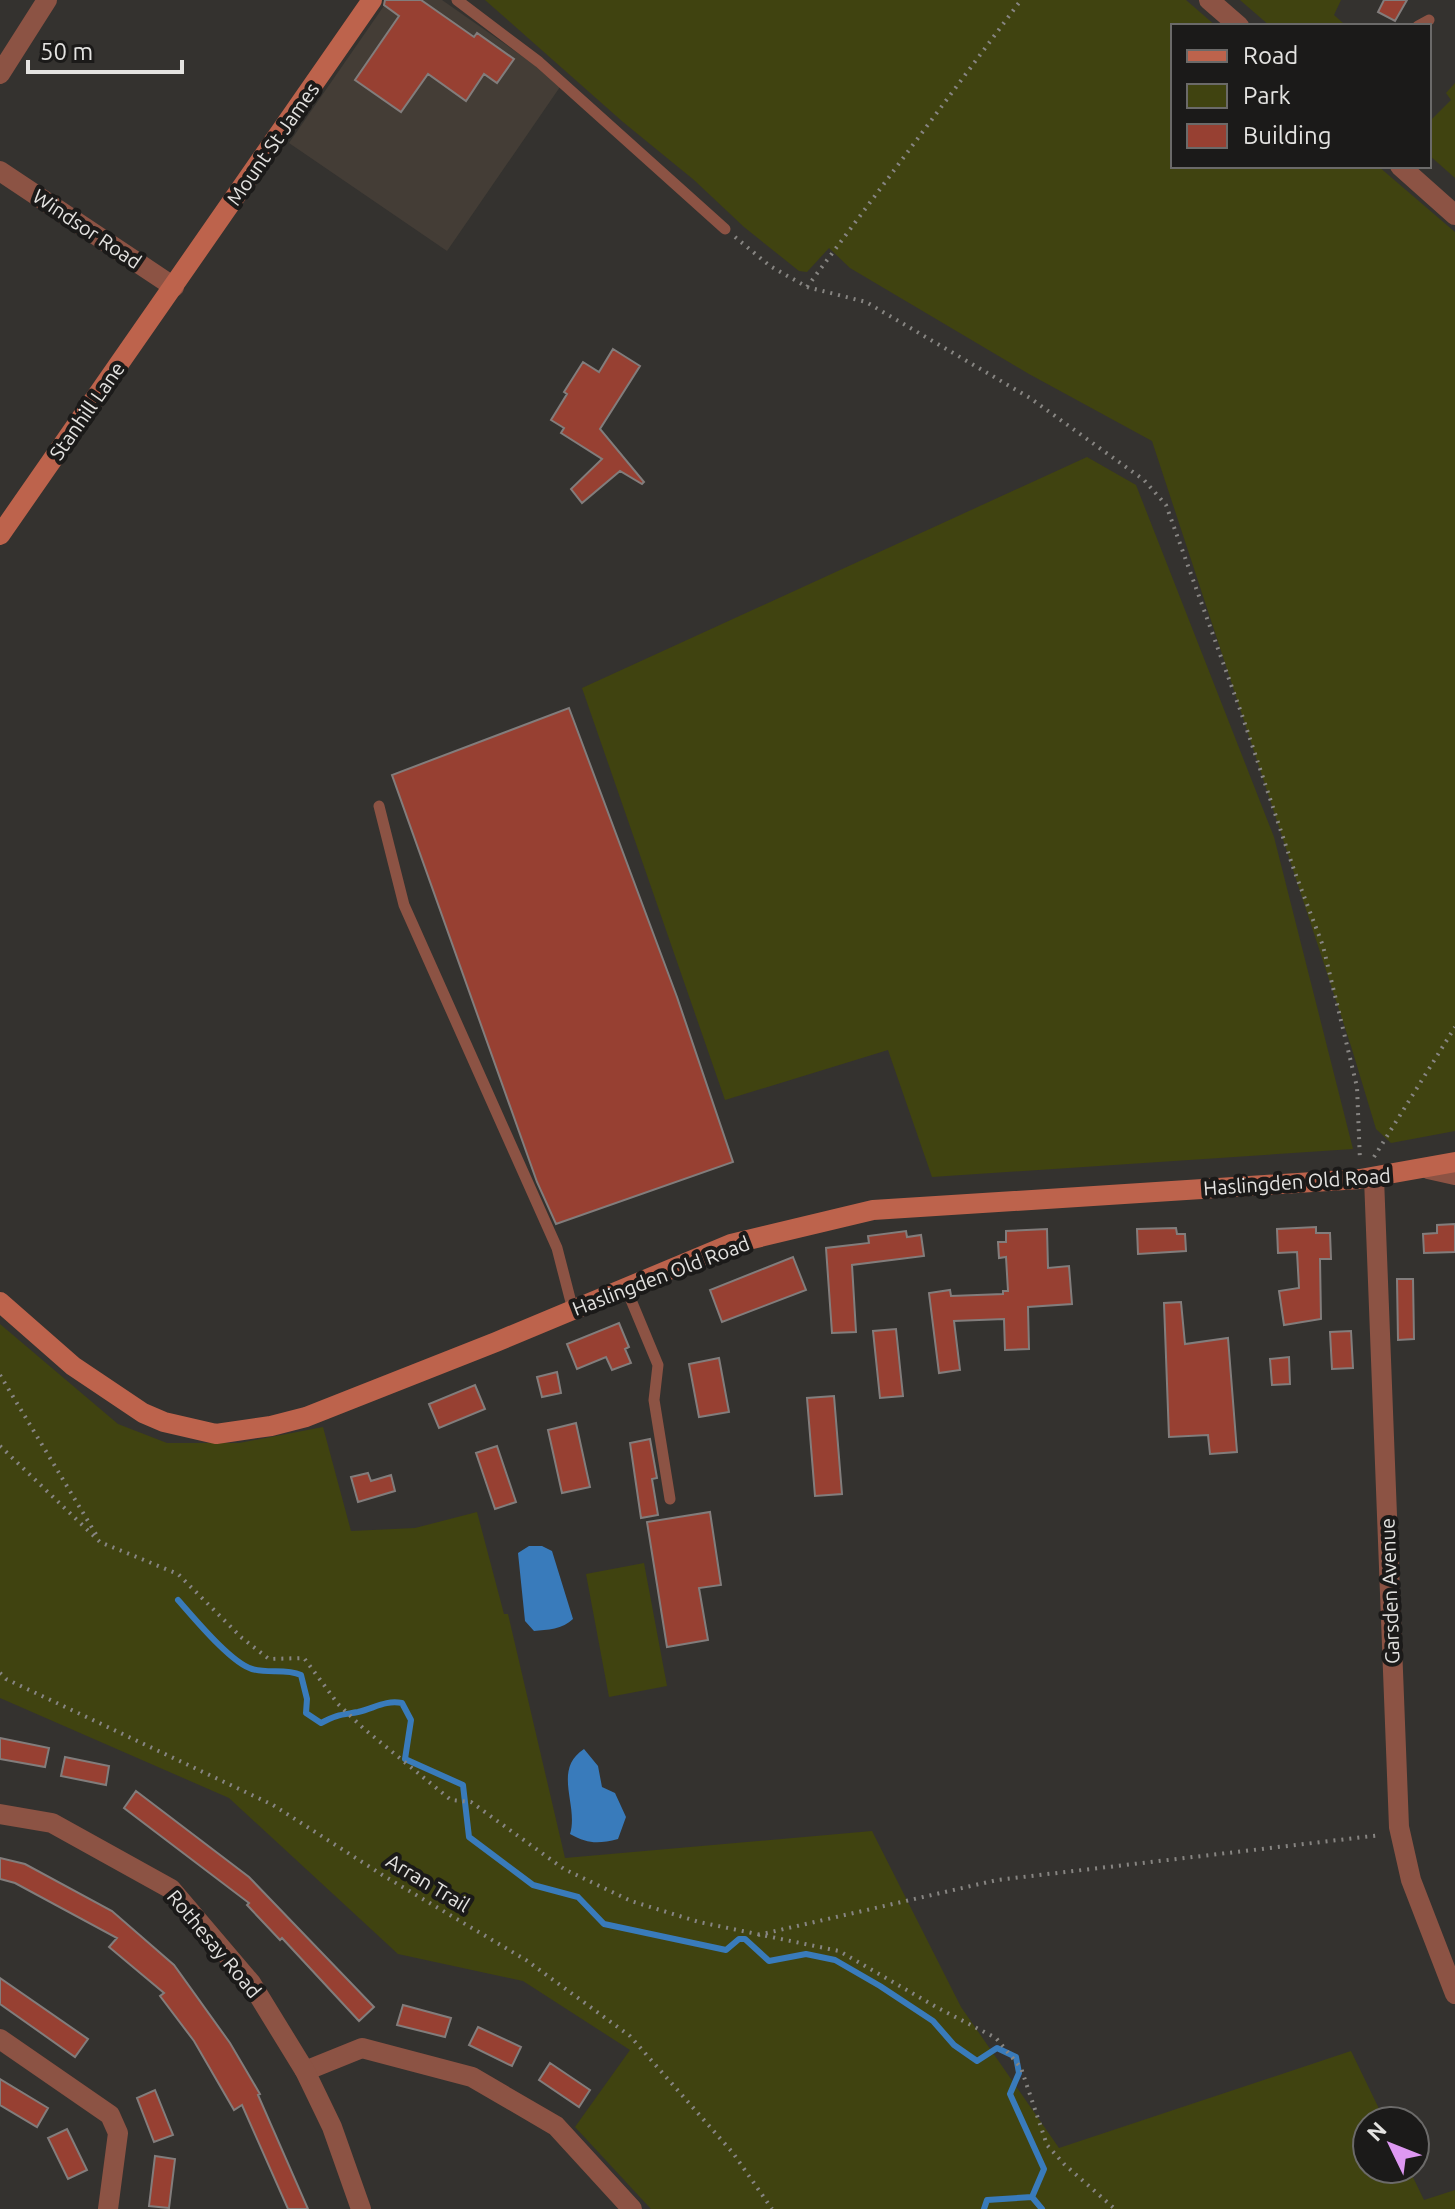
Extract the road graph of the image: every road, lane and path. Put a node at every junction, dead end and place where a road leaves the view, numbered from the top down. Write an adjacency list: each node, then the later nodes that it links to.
1 (47, 0): 7 (street)
2 (372, 0): 12 (main road, Mount St James)
3 (457, 0): 11 (lane)
4 (1021, 0): 13 (path)
5 (1209, 0): 6 (street)
6 (1237, 24)
7 (0, 74)
8 (1402, 168): 10 (street)
9 (3, 179): 12 (street, Windsor Road)
10 (1455, 215)
11 (725, 229): 13 (path)
12 (174, 287): 14 (main road, Stanhill Lane)
13 (807, 287): 20 (path)
14 (0, 535)
15 (379, 806): 23 (lane)
16 (1455, 1027): 20 (path)
17 (1455, 1162): 18 (main road, Haslingden Old Road)
18 (1428, 1169): 19 (street, Haslingden Old Road); 20 (main road, Haslingden Old Road)
19 (1455, 1175)
20 (1367, 1179): 21 (main road, Haslingden Old Road); 30 (street, Garsden Avenue)
21 (626, 1288): 23 (main road, Haslingden Old Road); 26 (lane)
22 (0, 1302): 23 (main road, Haslingden Old Road)
23 (573, 1310)
24 (0, 1375): 27 (path)
25 (0, 1446): 27 (path)
26 (670, 1499)
27 (100, 1542): 31 (path)
28 (0, 1673): 38 (path, Arran Trail)
29 (0, 1814): 34 (street, Rothesay Road)
30 (1400, 1833): 31 (path); 32 (street, Garsden Avenue)
31 (756, 1936): 39 (path)
32 (1455, 1994)
33 (0, 2039): 35 (street)
34 (305, 2071): 36 (street, Rothesay Road); 37 (street)
35 (108, 2209)
36 (361, 2209)
37 (632, 2209)
38 (772, 2209)
39 (1115, 2209)

